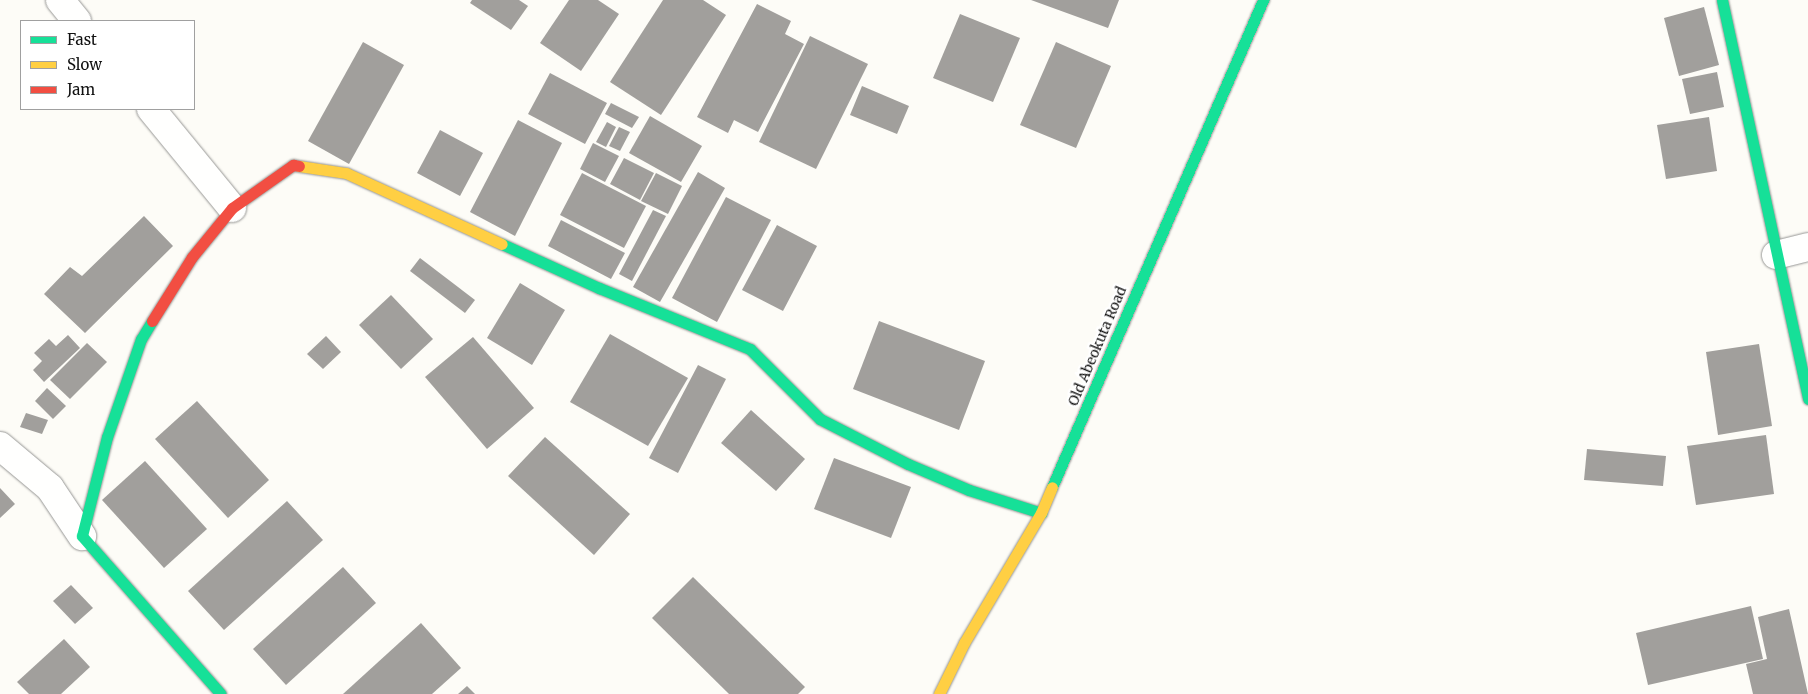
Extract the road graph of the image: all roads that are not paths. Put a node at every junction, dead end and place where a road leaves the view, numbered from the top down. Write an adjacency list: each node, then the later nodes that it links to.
1 (60, 0): 4 (street)
2 (1263, 0): 11 (main road, Old Abeokuta Road)
3 (1722, 0): 8 (main road)
4 (76, 20)
5 (152, 110): 6 (street)
6 (232, 208): 11 (main road); 12 (main road)
7 (1808, 247): 8 (street)
8 (1776, 255): 9 (main road)
9 (1808, 399)
10 (0, 446): 12 (street)
11 (1041, 513): 14 (main road, Old Abeokuta Road)
12 (82, 536): 13 (main road)
13 (222, 694)
14 (939, 694)

